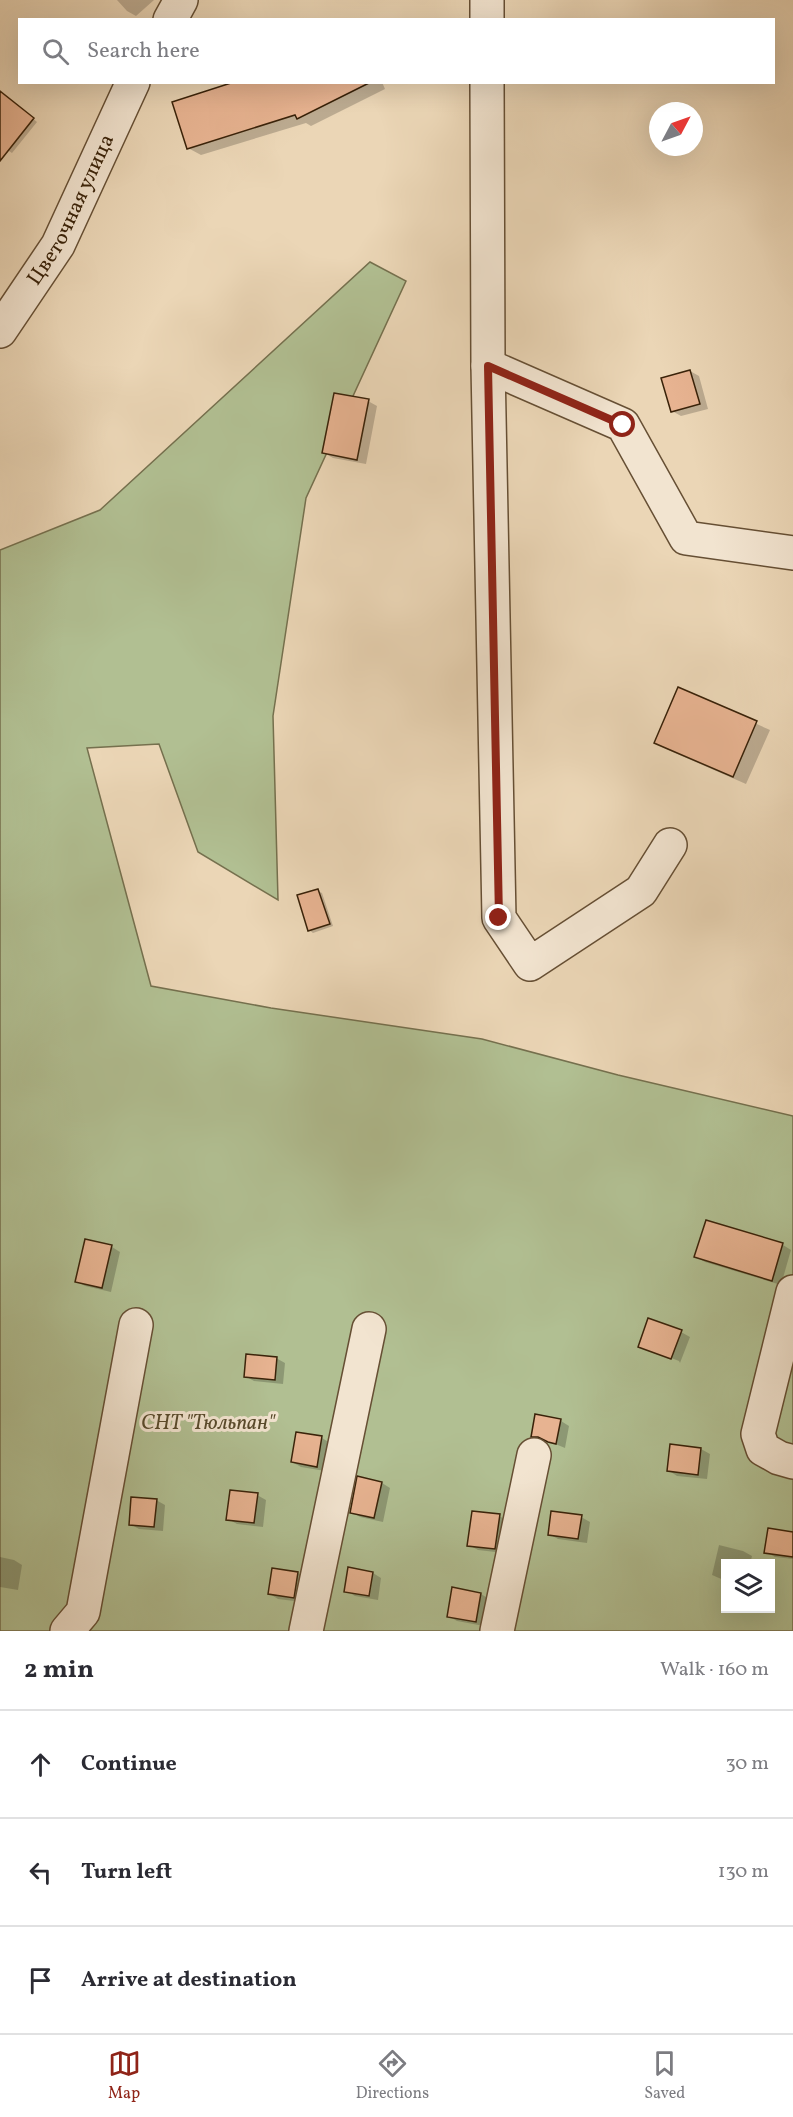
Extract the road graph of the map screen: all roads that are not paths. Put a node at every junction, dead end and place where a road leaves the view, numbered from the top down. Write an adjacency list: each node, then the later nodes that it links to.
1 (181, 0): 3 (street)
2 (486, 0): 4 (street)
3 (171, 18)
4 (487, 18)
5 (132, 84): 7 (street, Цветочная улица)
6 (487, 84): 8 (street)
7 (0, 331)
8 (488, 366): 9 (street); 10 (street)
9 (793, 553)
10 (670, 845)
11 (793, 1292): 15 (street)
12 (136, 1325): 16 (street)
13 (369, 1329): 17 (street)
14 (534, 1455): 18 (street)
15 (793, 1462)
16 (67, 1631)
17 (306, 1631)
18 (498, 1631)

